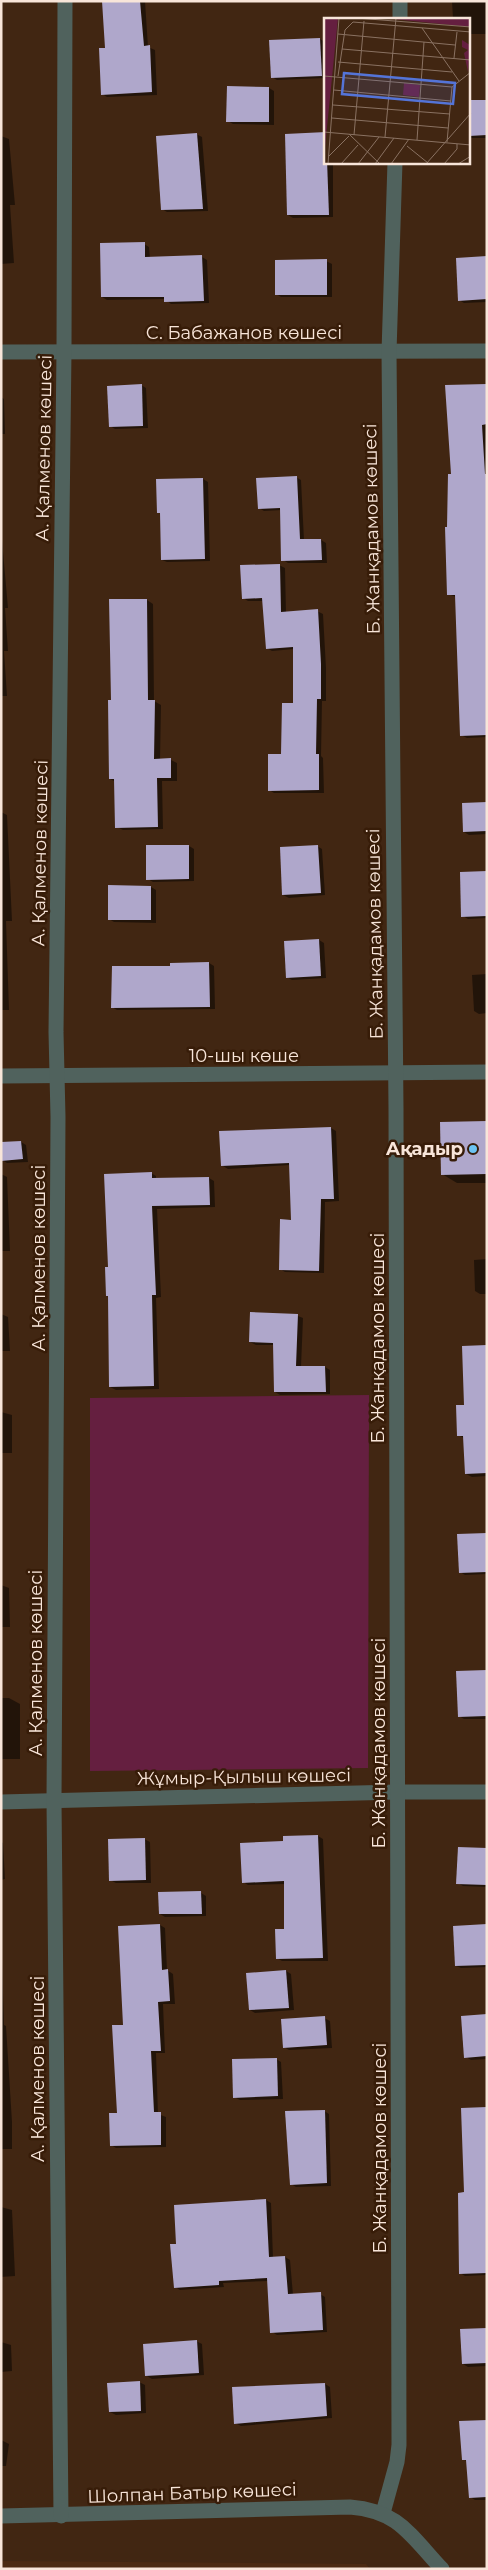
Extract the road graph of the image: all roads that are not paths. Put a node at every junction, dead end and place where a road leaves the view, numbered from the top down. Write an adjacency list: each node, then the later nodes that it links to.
1 (65, 1): 5 (street, А. Қалменов көшесі)
2 (400, 1): 3 (street)
3 (400, 18)
4 (395, 164): 8 (street, Б. Жанқадамов көшесі)
5 (64, 351): 7 (street, С. Бабажанов көшесі); 8 (street, С. Бабажанов көшесі); 12 (street, А. Қалменов көшесі)
6 (487, 351): 8 (street, С. Бабажанов көшесі)
7 (1, 352)
8 (389, 352): 10 (street, Б. Жанқадамов көшесі)
9 (487, 1072): 10 (street, 10-шы көше)
10 (396, 1074): 12 (street, 10-шы көше); 13 (street, Б. Жанқадамов көшесі)
11 (1, 1076): 12 (street, 10-шы көше)
12 (57, 1076): 15 (street, А. Қалменов көшесі)
13 (398, 1792): 14 (street, Жұмыр-Қылыш көшесі); 15 (street, Жұмыр-Қылыш көшесі); 17 (street, Б. Жанқадамов көшесі)
14 (487, 1792)
15 (54, 1800): 16 (street, Жұмыр-Қылыш көшесі); 19 (street, А. Қалменов көшесі)
16 (1, 1802)
17 (383, 2512): 19 (street, Шолпан Батыр көшесі); 20 (street)
18 (1, 2516): 19 (street, Шолпан Батыр көшесі)
19 (61, 2516)
20 (442, 2569)

